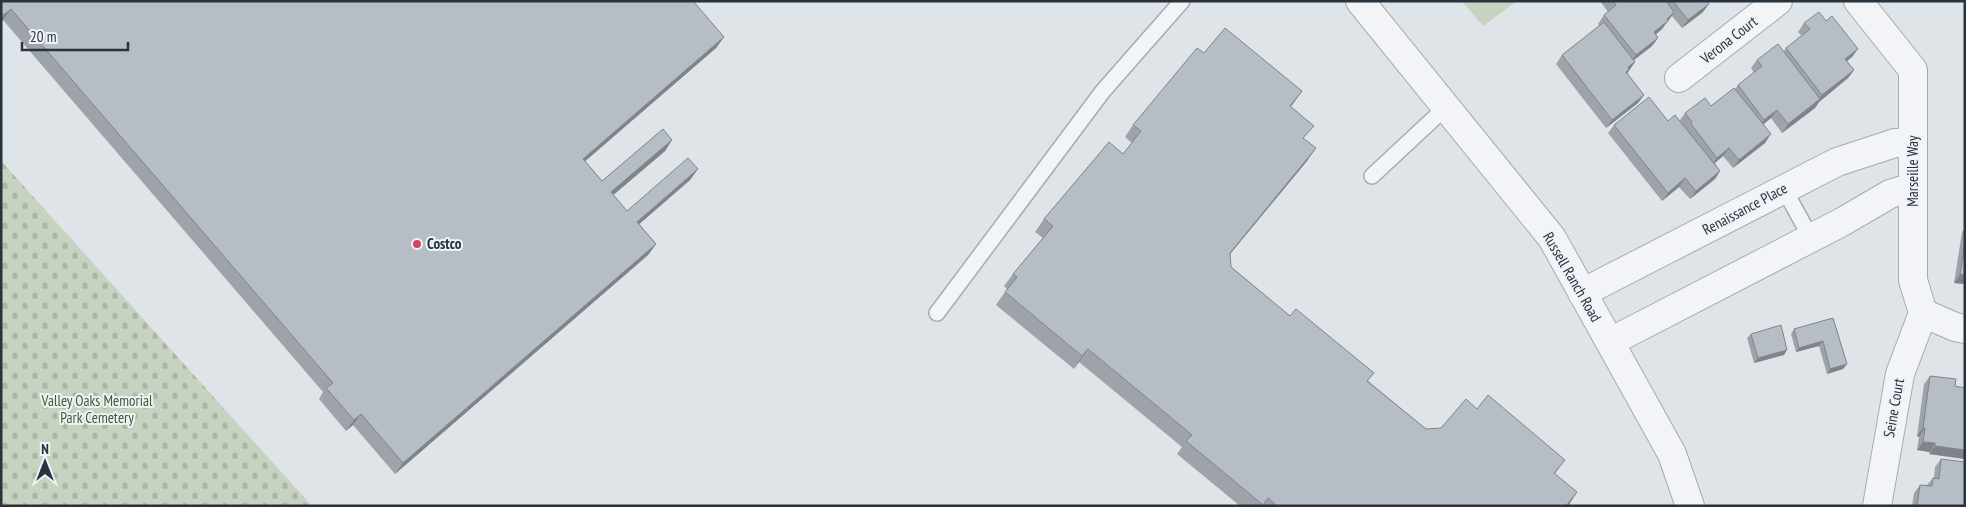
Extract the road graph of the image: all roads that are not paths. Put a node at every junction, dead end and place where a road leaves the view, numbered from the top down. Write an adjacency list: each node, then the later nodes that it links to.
1 (1182, 1): 13 (lane)
2 (1360, 1): 6 (street, Russell Ranch Road)
3 (1778, 1): 5 (street, Verona Court)
4 (1858, 1): 7 (street, Marseille Way)
5 (1679, 78)
6 (1445, 108): 8 (lane); 12 (street, Russell Ranch Road)
7 (1913, 142): 9 (street, Marseille Way); 10 (street, Renaissance Place)
8 (1372, 176)
9 (1912, 187): 11 (street); 14 (street, Marseille Way)
10 (1784, 188): 11 (lane); 12 (street, Renaissance Place)
11 (1811, 238): 16 (street)
12 (1582, 293): 16 (street, Russell Ranch Road)
13 (938, 313)
14 (1923, 313): 15 (street); 18 (street, Seine Court)
15 (1965, 328)
16 (1610, 342): 17 (street, Russell Ranch Road)
17 (1690, 506)
18 (1877, 506)

